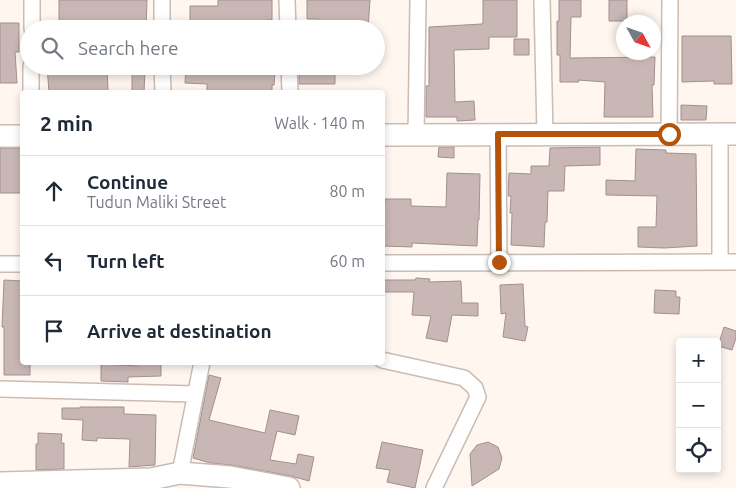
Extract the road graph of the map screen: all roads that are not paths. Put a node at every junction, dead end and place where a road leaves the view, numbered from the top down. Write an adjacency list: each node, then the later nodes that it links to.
1 (32, 0): 7 (street)
2 (162, 0): 8 (street)
3 (287, 0): 9 (street)
4 (418, 0): 21 (street)
5 (542, 0): 17 (street)
6 (670, 0): 18 (street)
7 (32, 20)
8 (162, 20)
9 (288, 20)
10 (31, 75): 13 (street)
11 (162, 75): 14 (street)
12 (289, 75): 15 (street)
13 (31, 90)
14 (163, 90)
15 (290, 90)
16 (498, 134): 17 (street); 21 (street); 24 (street)
17 (545, 134): 18 (street)
18 (669, 134): 19 (street)
19 (728, 134): 25 (street)
20 (385, 135): 21 (street)
21 (416, 135)
22 (0, 136): 23 (street)
23 (20, 136)
24 (499, 262): 25 (street); 27 (street)
25 (720, 262): 26 (street)
26 (736, 262)
27 (385, 263)
28 (0, 264): 29 (street)
29 (20, 264)
30 (385, 361): 37 (street)
31 (201, 365): 33 (street)
32 (0, 389): 33 (street)
33 (195, 394): 34 (street)
34 (180, 473): 35 (street); 36 (street)
35 (0, 483)
36 (289, 488)
37 (434, 488)

